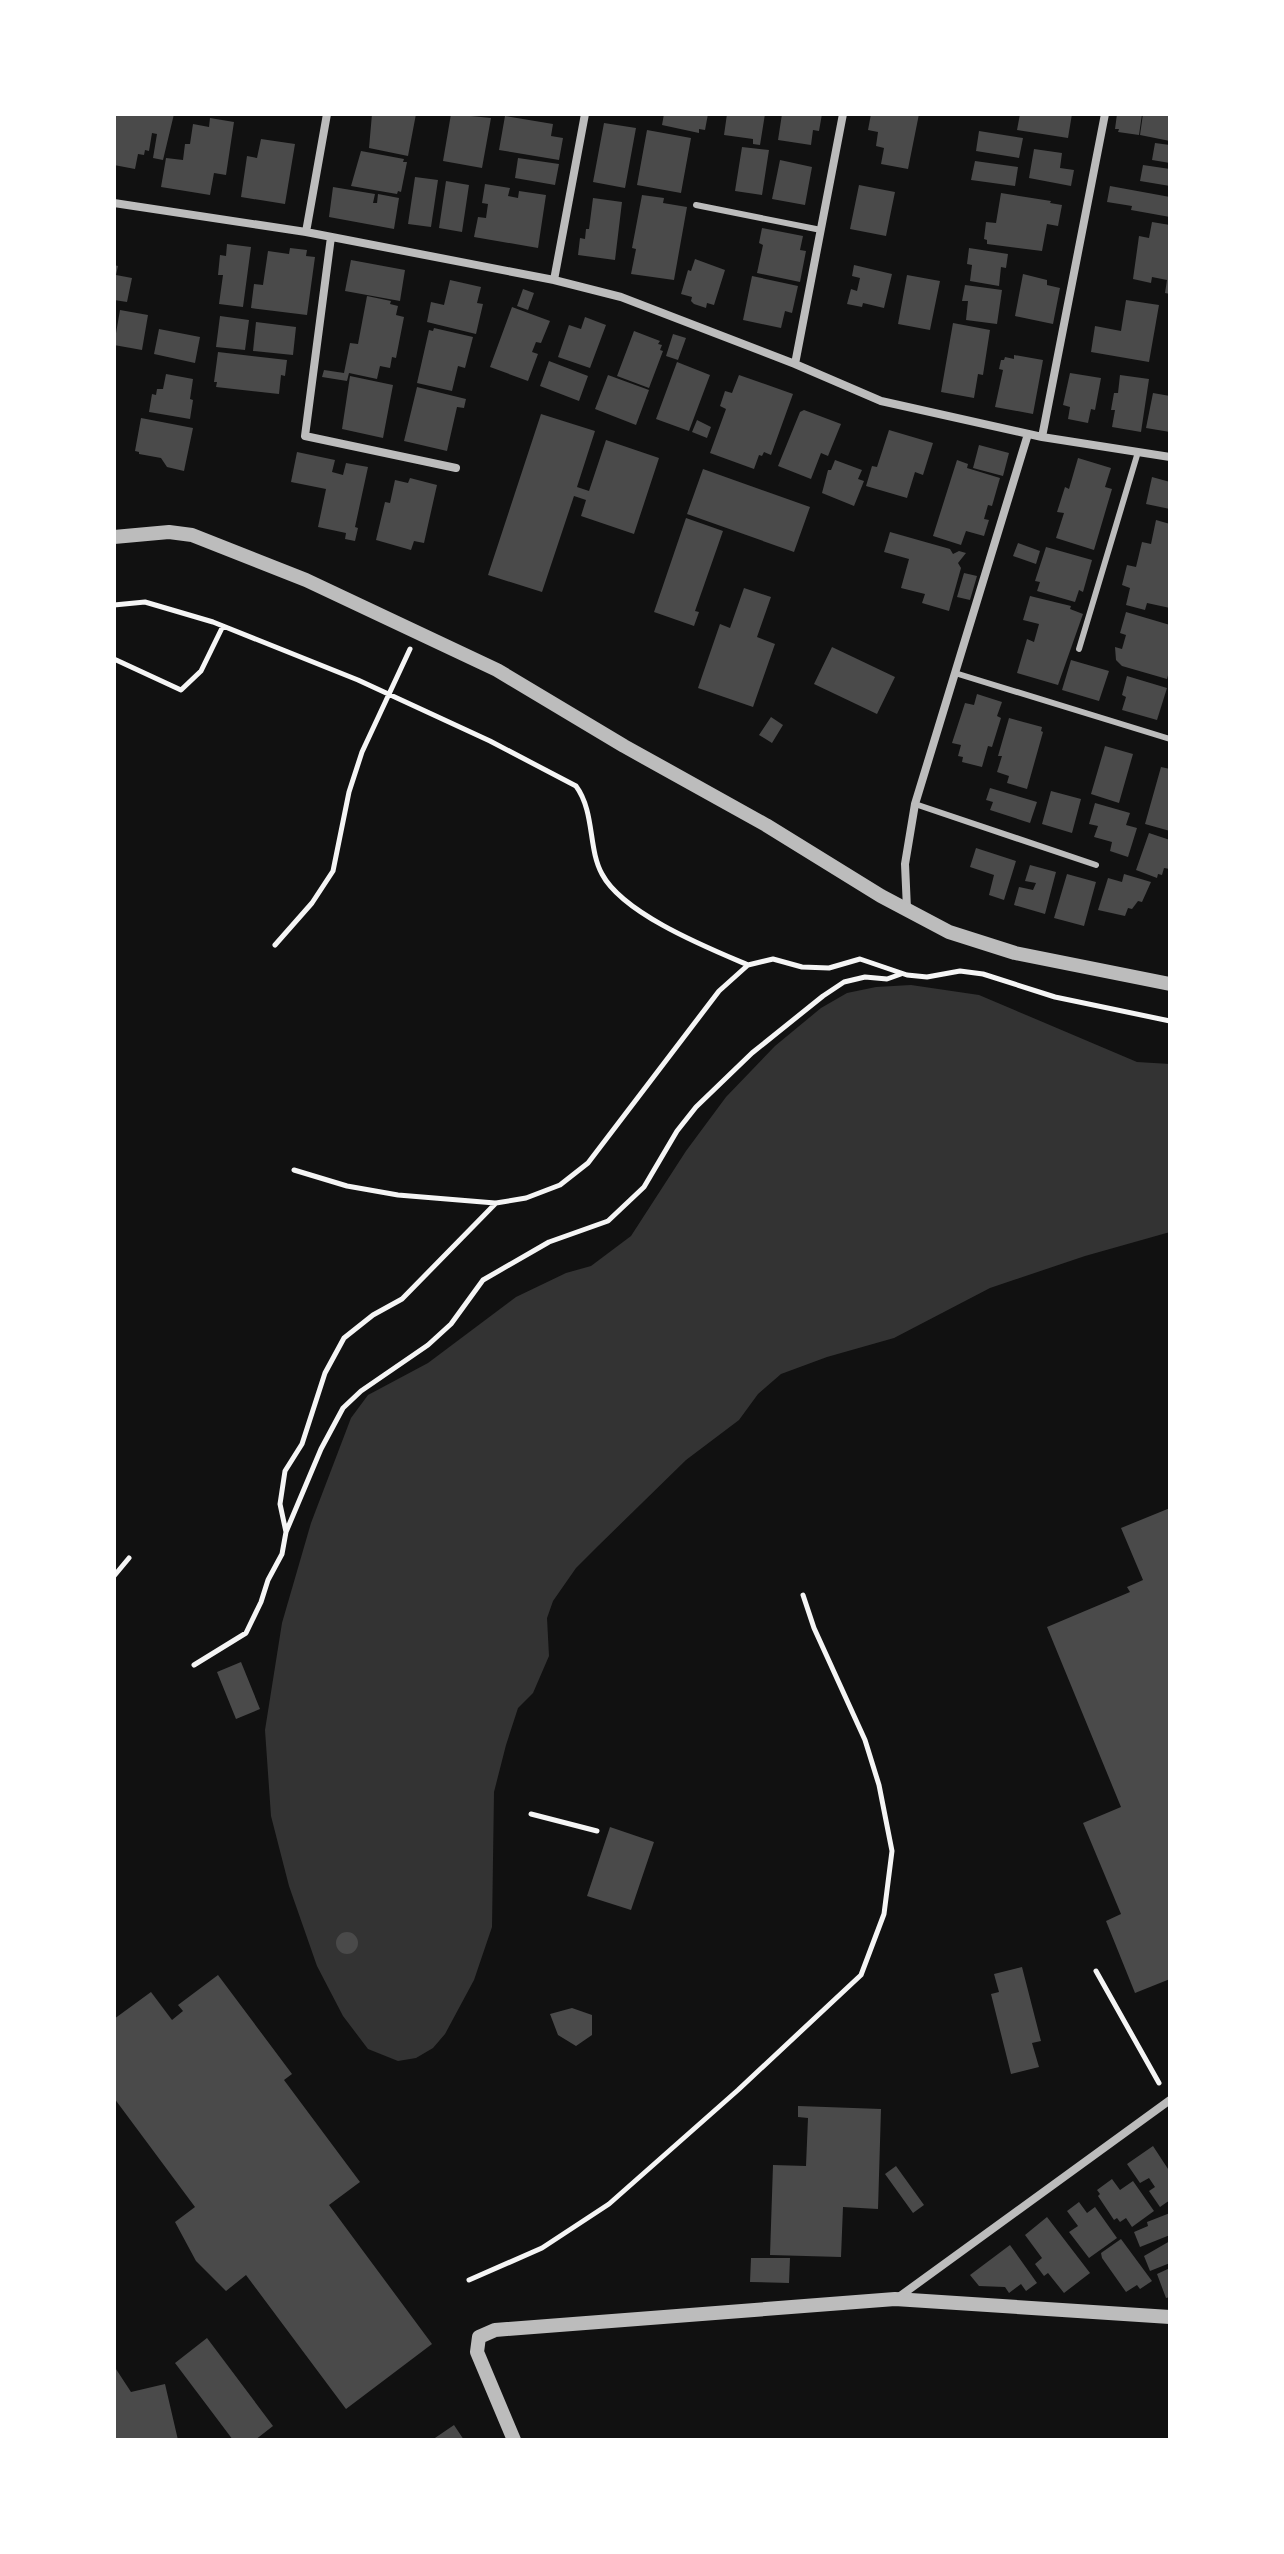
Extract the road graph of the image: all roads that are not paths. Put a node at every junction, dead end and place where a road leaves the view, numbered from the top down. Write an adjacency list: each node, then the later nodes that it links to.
1 (327, 114): 8 (street)
2 (585, 114): 10 (street)
3 (843, 114): 7 (street)
4 (1105, 114): 13 (street)
5 (114, 203): 8 (street)
6 (696, 205): 7 (lane)
7 (821, 230): 11 (street)
8 (306, 232): 9 (street)
9 (331, 237): 10 (street); 16 (street)
10 (554, 280): 11 (street)
11 (795, 364): 12 (street)
12 (1028, 434): 13 (street); 19 (street)
13 (1042, 437): 14 (street)
14 (1138, 452): 15 (street); 18 (lane)
15 (1170, 457)
16 (456, 468)
17 (114, 537): 23 (street)
18 (1079, 649)
19 (955, 673): 20 (lane); 21 (street)
20 (1170, 739)
21 (915, 804): 22 (lane); 23 (street)
22 (1096, 865)
23 (907, 910): 24 (street)
24 (1170, 984)
25 (1169, 2103): 26 (street)
26 (895, 2299): 27 (street); 28 (street)
27 (1170, 2317)
28 (514, 2440)

